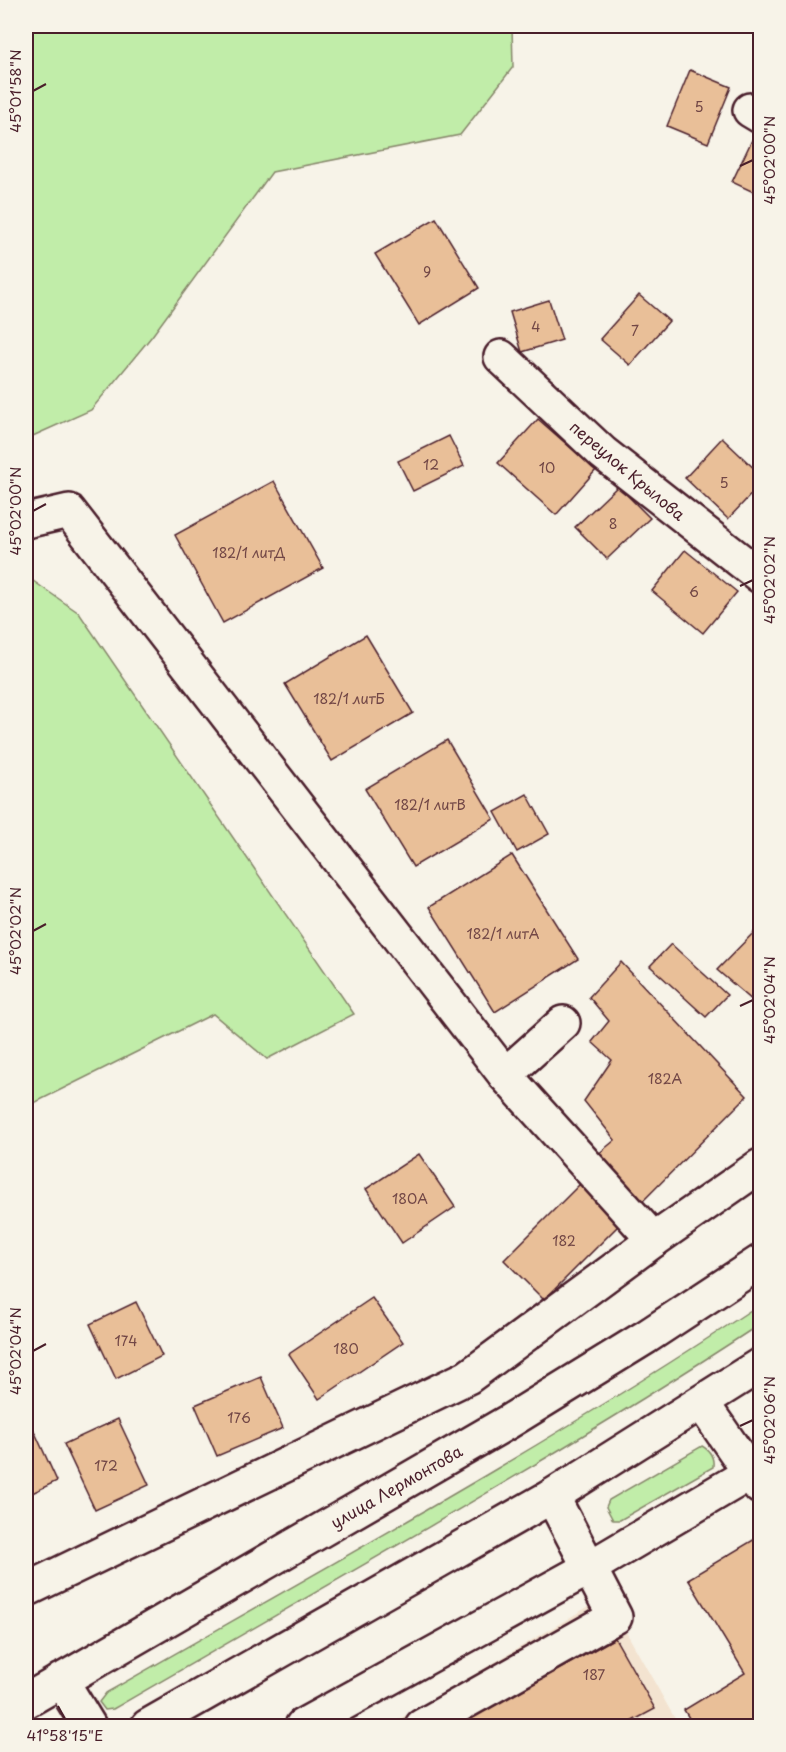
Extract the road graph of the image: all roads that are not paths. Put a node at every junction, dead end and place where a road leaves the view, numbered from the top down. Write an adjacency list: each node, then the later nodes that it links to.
1 (501, 357): 3 (main road, переулок Крылова)
2 (26, 521): 5 (main road)
3 (760, 576)
4 (563, 1023): 5 (main road)
5 (505, 1075): 7 (main road)
6 (760, 1166): 7 (main road)
7 (654, 1240): 14 (main road)
8 (760, 1262): 15 (main road, улица Лермонтова)
9 (760, 1365): 10 (main road)
10 (702, 1403): 11 (main road); 12 (main road)
11 (757, 1480): 13 (main road)
12 (552, 1496): 13 (main road); 18 (main road)
13 (589, 1568): 19 (main road); 20 (main road)
14 (26, 1590)
15 (61, 1680): 16 (main road, улица Лермонтова); 17 (main road)
16 (26, 1701)
17 (89, 1726)
18 (148, 1726)
19 (302, 1726)
20 (422, 1726)

